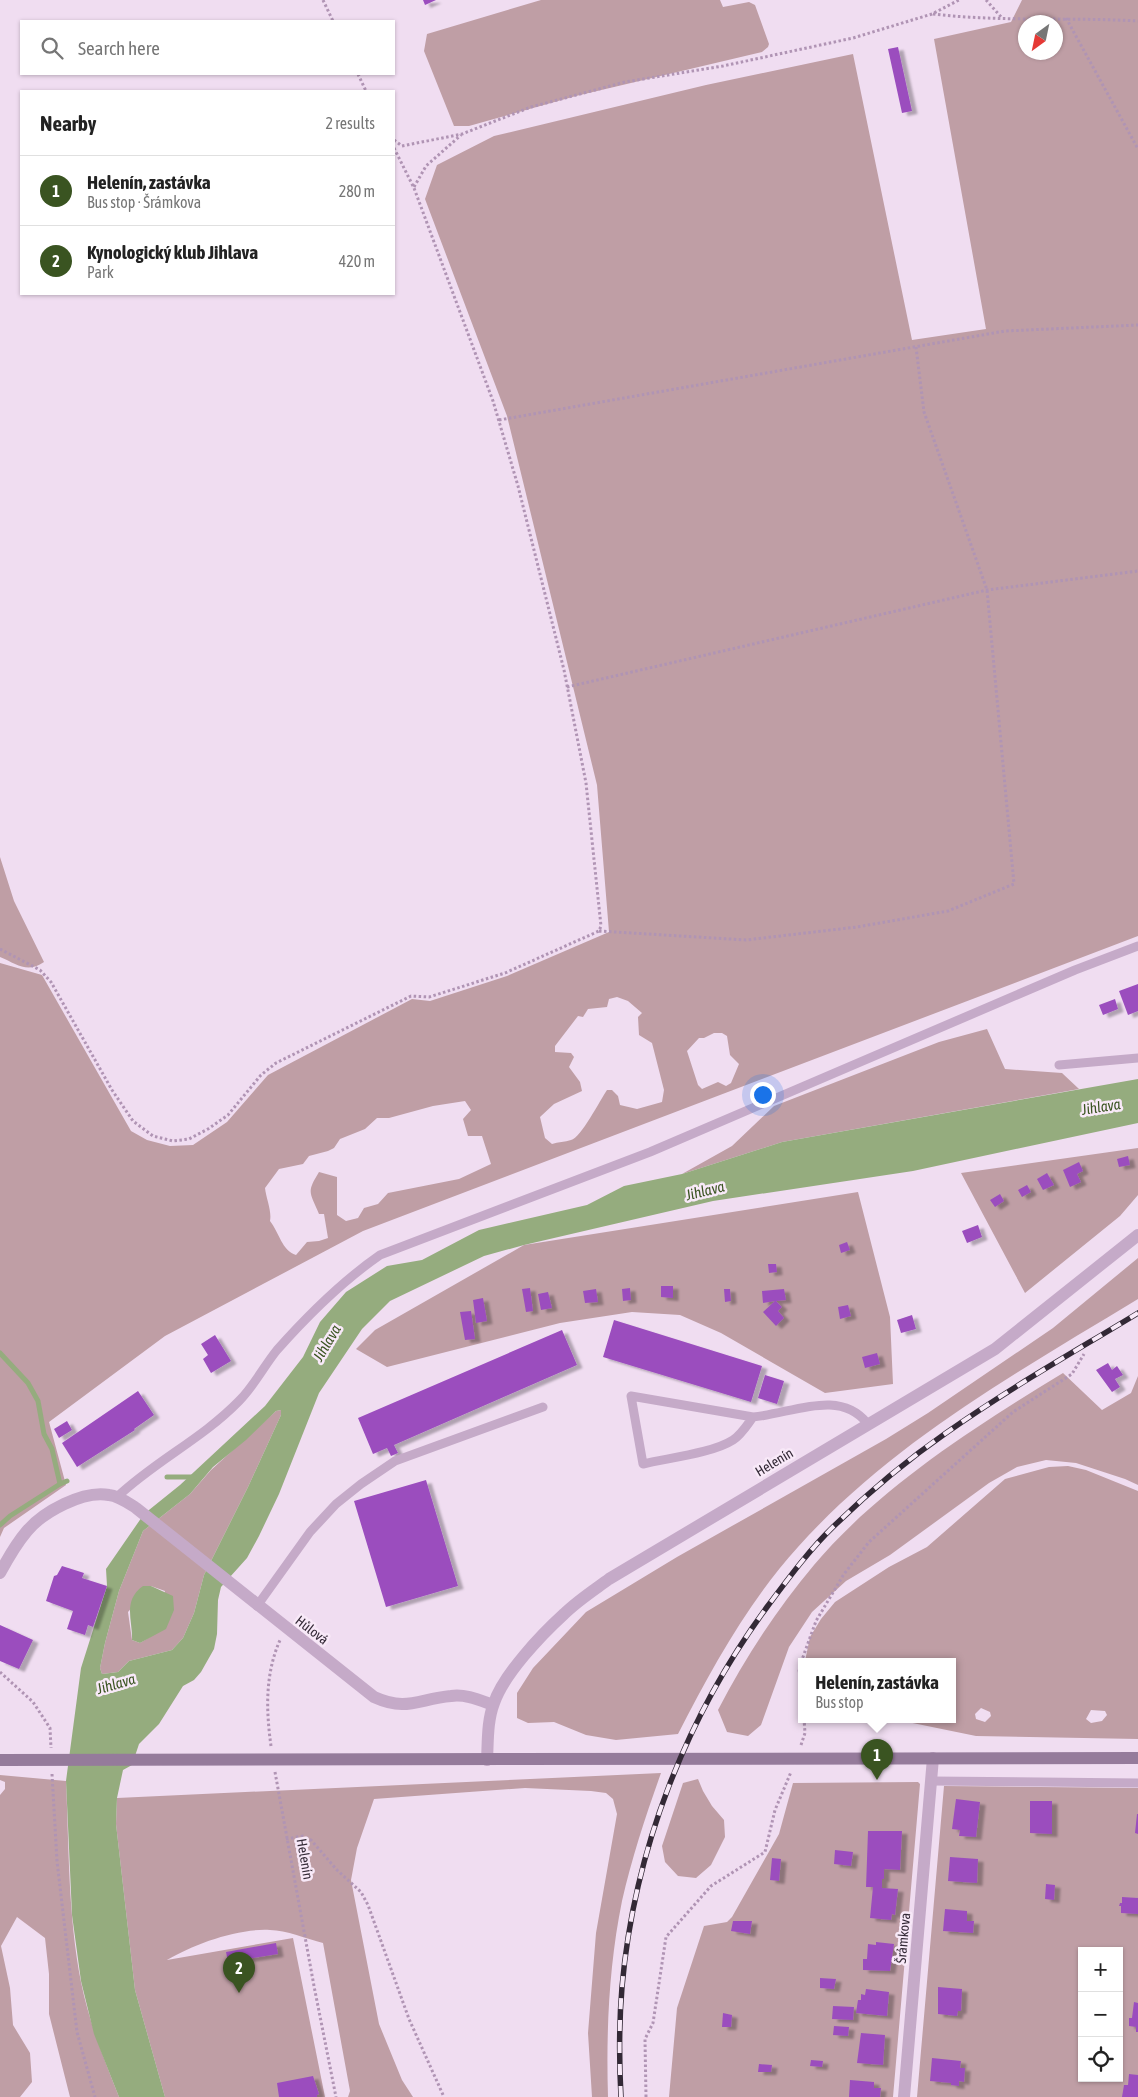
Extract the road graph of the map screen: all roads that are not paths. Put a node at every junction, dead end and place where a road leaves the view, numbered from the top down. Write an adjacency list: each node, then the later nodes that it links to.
1 (1138, 946): 8 (lane)
2 (1138, 1058): 3 (lane)
3 (1059, 1065)
4 (1138, 1234): 7 (street, Helenín)
5 (543, 1406): 10 (lane)
6 (753, 1417): 6 (lane); 7 (lane)
7 (867, 1424): 11 (street, Helenín)
8 (117, 1497): 9 (street); 10 (street, Hůlová)
9 (0, 1573)
10 (257, 1606): 11 (street, Hůlová)
11 (493, 1705): 15 (street, Helenín)
12 (933, 1758): 13 (main road); 15 (main road); 16 (street, Šrámkova)
13 (1138, 1758)
14 (0, 1760): 15 (main road)
15 (487, 1760)
16 (932, 1782): 17 (lane); 18 (street, Šrámkova)
17 (1138, 1783)
18 (904, 2097)

